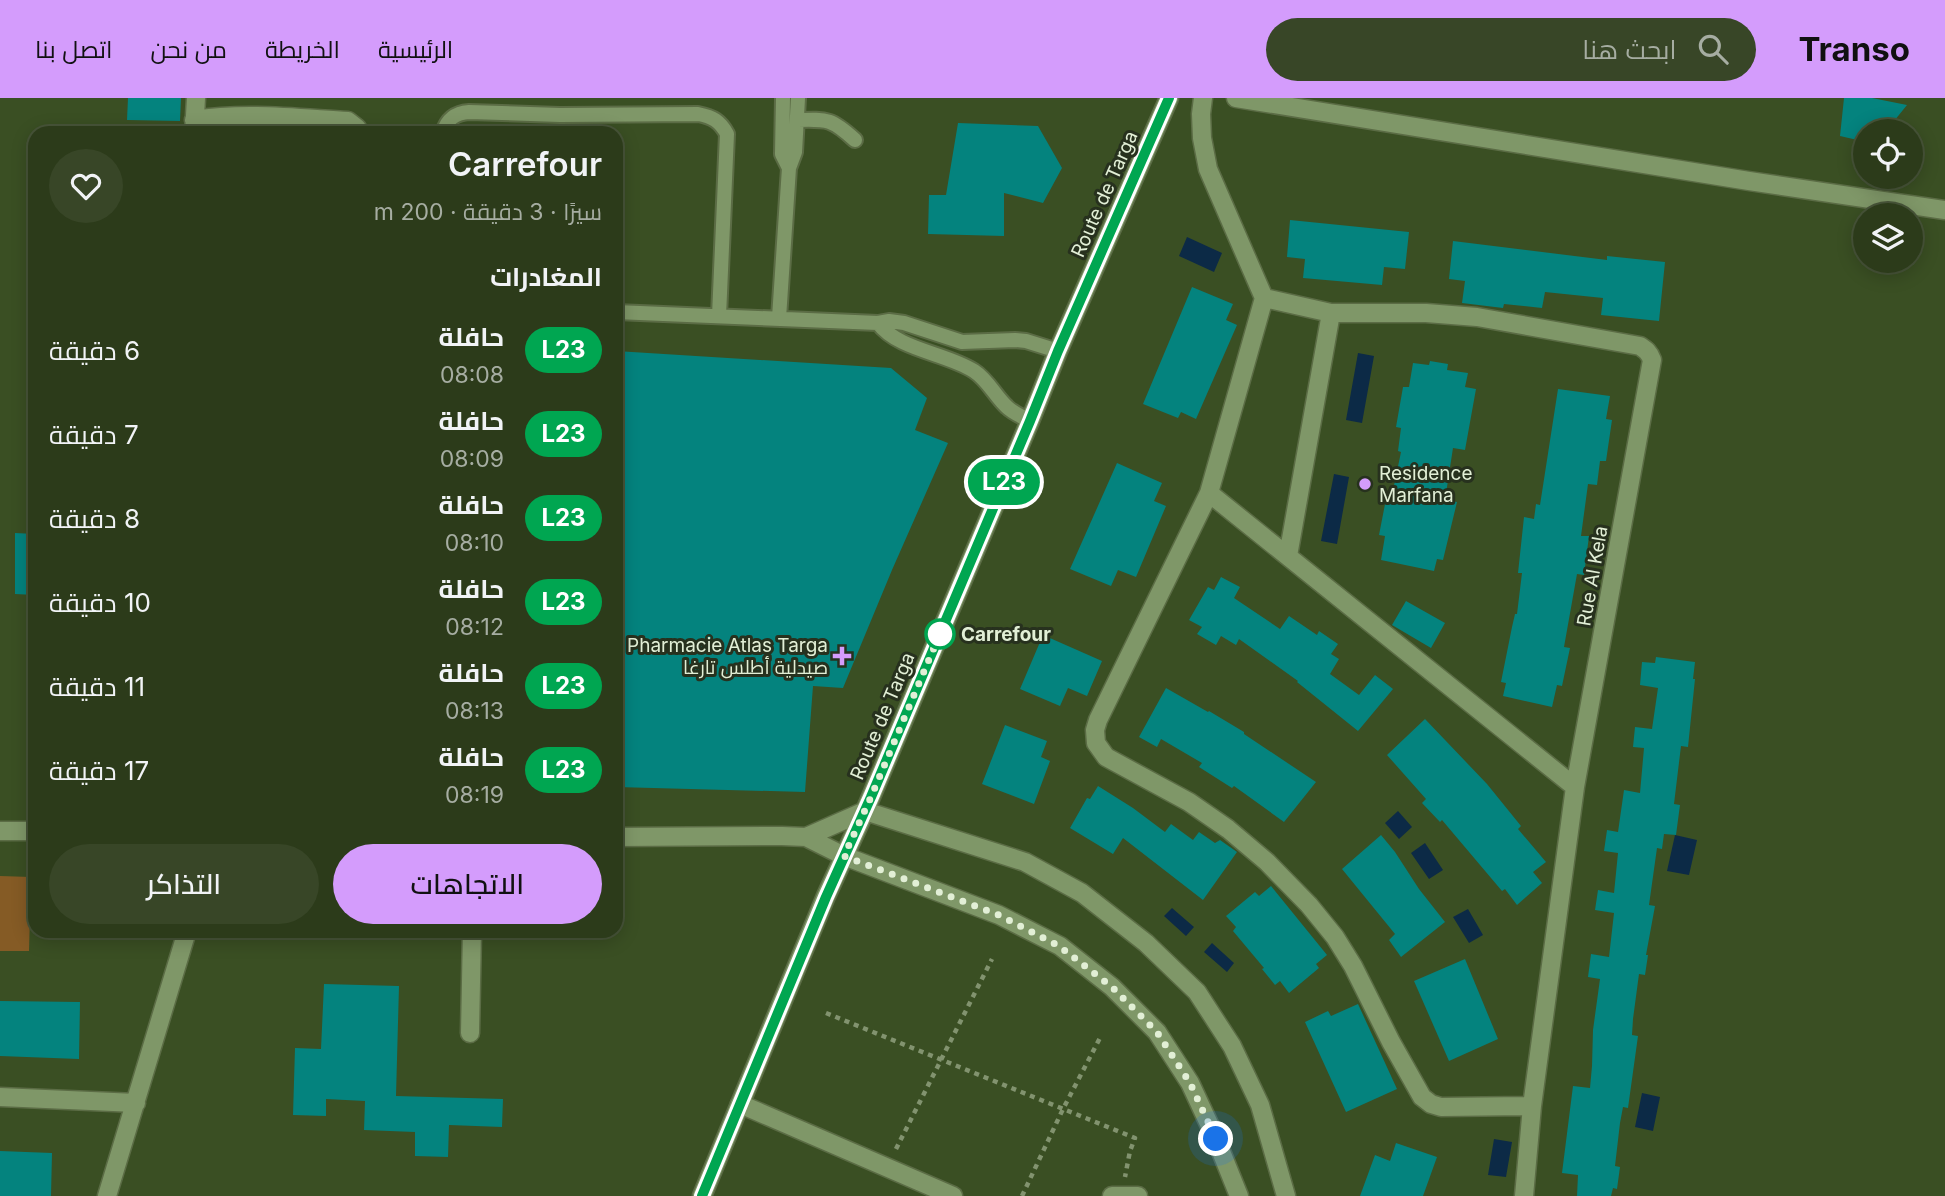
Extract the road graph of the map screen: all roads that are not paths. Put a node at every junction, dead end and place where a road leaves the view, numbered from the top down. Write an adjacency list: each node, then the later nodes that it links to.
1 (196, 98): 8 (street)
2 (783, 98): 13 (lane)
3 (798, 98): 7 (lane)
4 (1169, 98): 24 (street, Route de Targa)
5 (1203, 98): 15 (street)
6 (1236, 98): 14 (street)
7 (798, 120): 12 (lane); 13 (lane)
8 (194, 126)
9 (197, 126): 10 (street)
10 (354, 126)
11 (445, 126): 18 (lane)
12 (855, 140)
13 (789, 167): 19 (lane)
14 (1945, 210)
15 (1264, 298): 17 (street, Rue Al Kela); 27 (street)
16 (623, 312): 18 (lane)
17 (1331, 313): 28 (street); 29 (street, Rue Al Kela)
18 (719, 316): 19 (lane)
19 (779, 318): 20 (lane)
20 (878, 323): 21 (lane); 23 (lane)
21 (918, 328): 22 (lane); 23 (lane)
22 (962, 342): 24 (lane); 25 (lane)
23 (913, 346): 25 (lane)
24 (1058, 351): 26 (street, Route de Targa)
25 (954, 362): 26 (lane)
26 (1030, 421): 30 (street, Route de Targa)
27 (1209, 493): 28 (street); 42 (street)
28 (1288, 556): 29 (street)
29 (1575, 787): 42 (street, Rue Al Kela)
30 (865, 811): 34 (street); 35 (street, Route de Targa); 47 (street)
31 (0, 831): 32 (street)
32 (28, 831)
33 (623, 837): 34 (street)
34 (806, 837): 35 (street)
35 (844, 856): 41 (street, Route de Targa); 46 (street)
36 (185, 938): 40 (street)
37 (472, 938): 38 (street)
38 (470, 1033)
39 (0, 1097): 40 (street)
40 (136, 1103): 43 (street)
41 (740, 1104): 44 (street, Route de Targa); 45 (street)
42 (1532, 1105): 48 (street, Rue Al Kela)
43 (107, 1196)
44 (702, 1196)
45 (953, 1196)
46 (1239, 1196)
47 (1286, 1196)
48 (1524, 1196)

